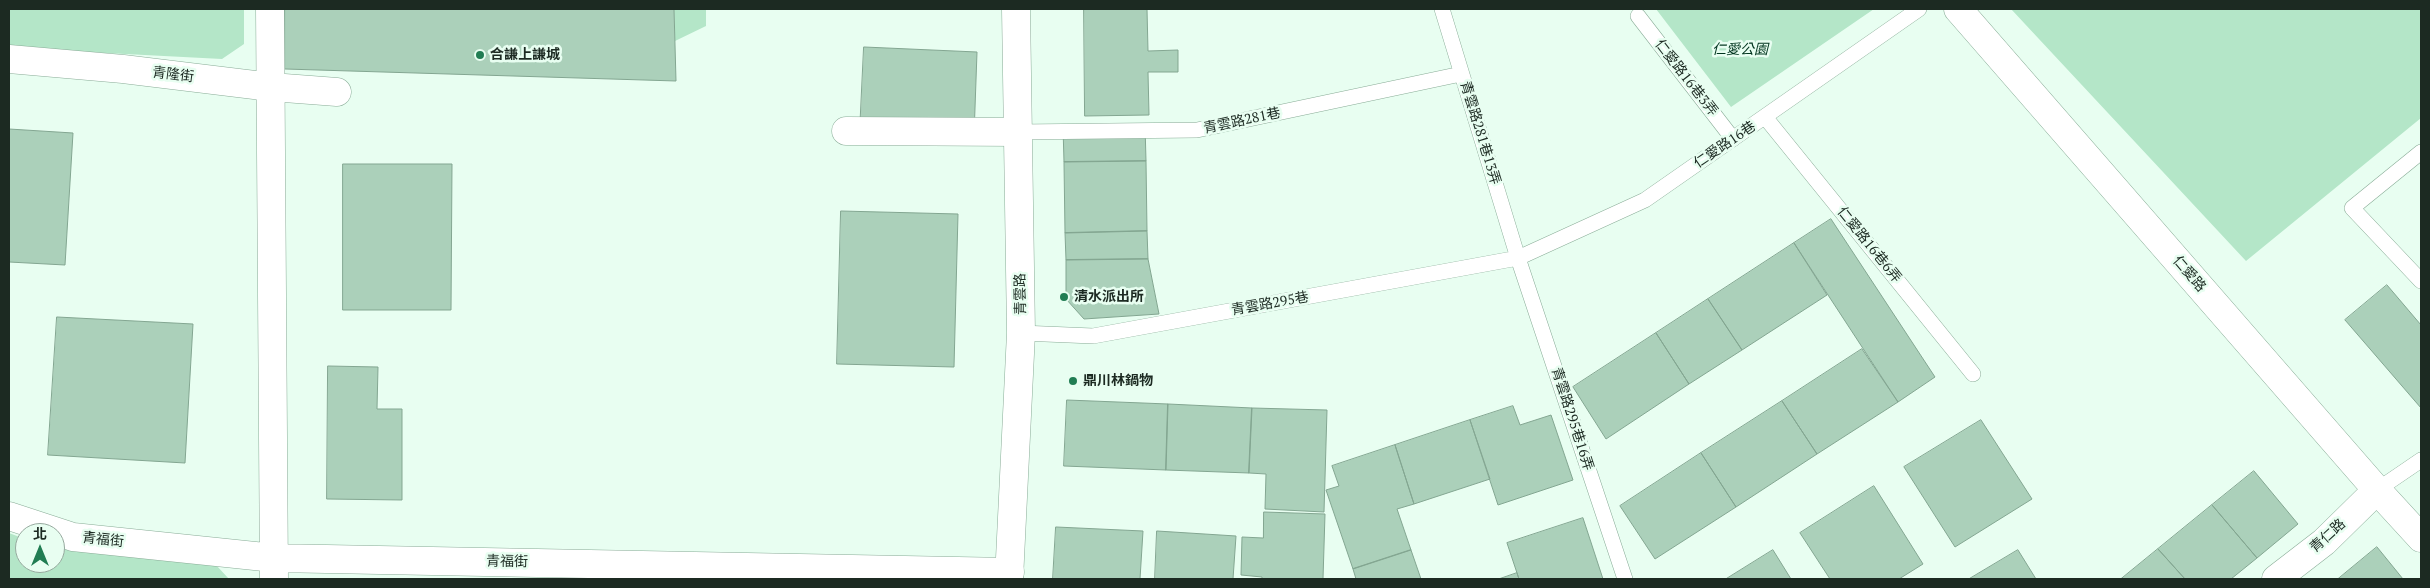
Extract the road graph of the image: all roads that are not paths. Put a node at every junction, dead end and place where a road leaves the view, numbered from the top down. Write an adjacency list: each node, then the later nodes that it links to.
1 (270, 9): 9 (street)
2 (1016, 9): 13 (street, 青雲路)
3 (1442, 9): 8 (lane, 青雲路281巷13弄)
4 (1919, 9): 11 (lane, 仁愛路16巷)
5 (1958, 9): 21 (street, 仁愛路)
6 (1638, 16): 14 (lane, 仁愛路16巷3弄)
7 (9, 59): 9 (street, 青隆街)
8 (1462, 74): 13 (lane, 青雲路281巷); 16 (lane, 青雲路281巷13弄)
9 (271, 87): 10 (street, 青隆街); 24 (street)
10 (337, 92)
11 (1765, 117): 14 (lane, 仁愛路16巷); 19 (lane, 仁愛路16巷6弄)
12 (846, 131): 13 (street)
13 (1019, 132): 18 (street, 青雲路)
14 (1733, 139): 16 (lane, 仁愛路16巷)
15 (2421, 152): 17 (lane)
16 (1518, 258): 18 (lane, 青雲路295巷); 26 (lane, 青雲路295巷16弄)
17 (2421, 281)
18 (1022, 333): 25 (street, 青雲路)
19 (1973, 374)
20 (2421, 460): 21 (lane)
21 (2377, 490): 23 (street, 仁愛路); 27 (street, 青仁路)
22 (9, 516): 24 (street, 青福街)
23 (2421, 538)
24 (274, 568): 25 (street, 青福街)
25 (1010, 576)
26 (1625, 579)
27 (2276, 579)

